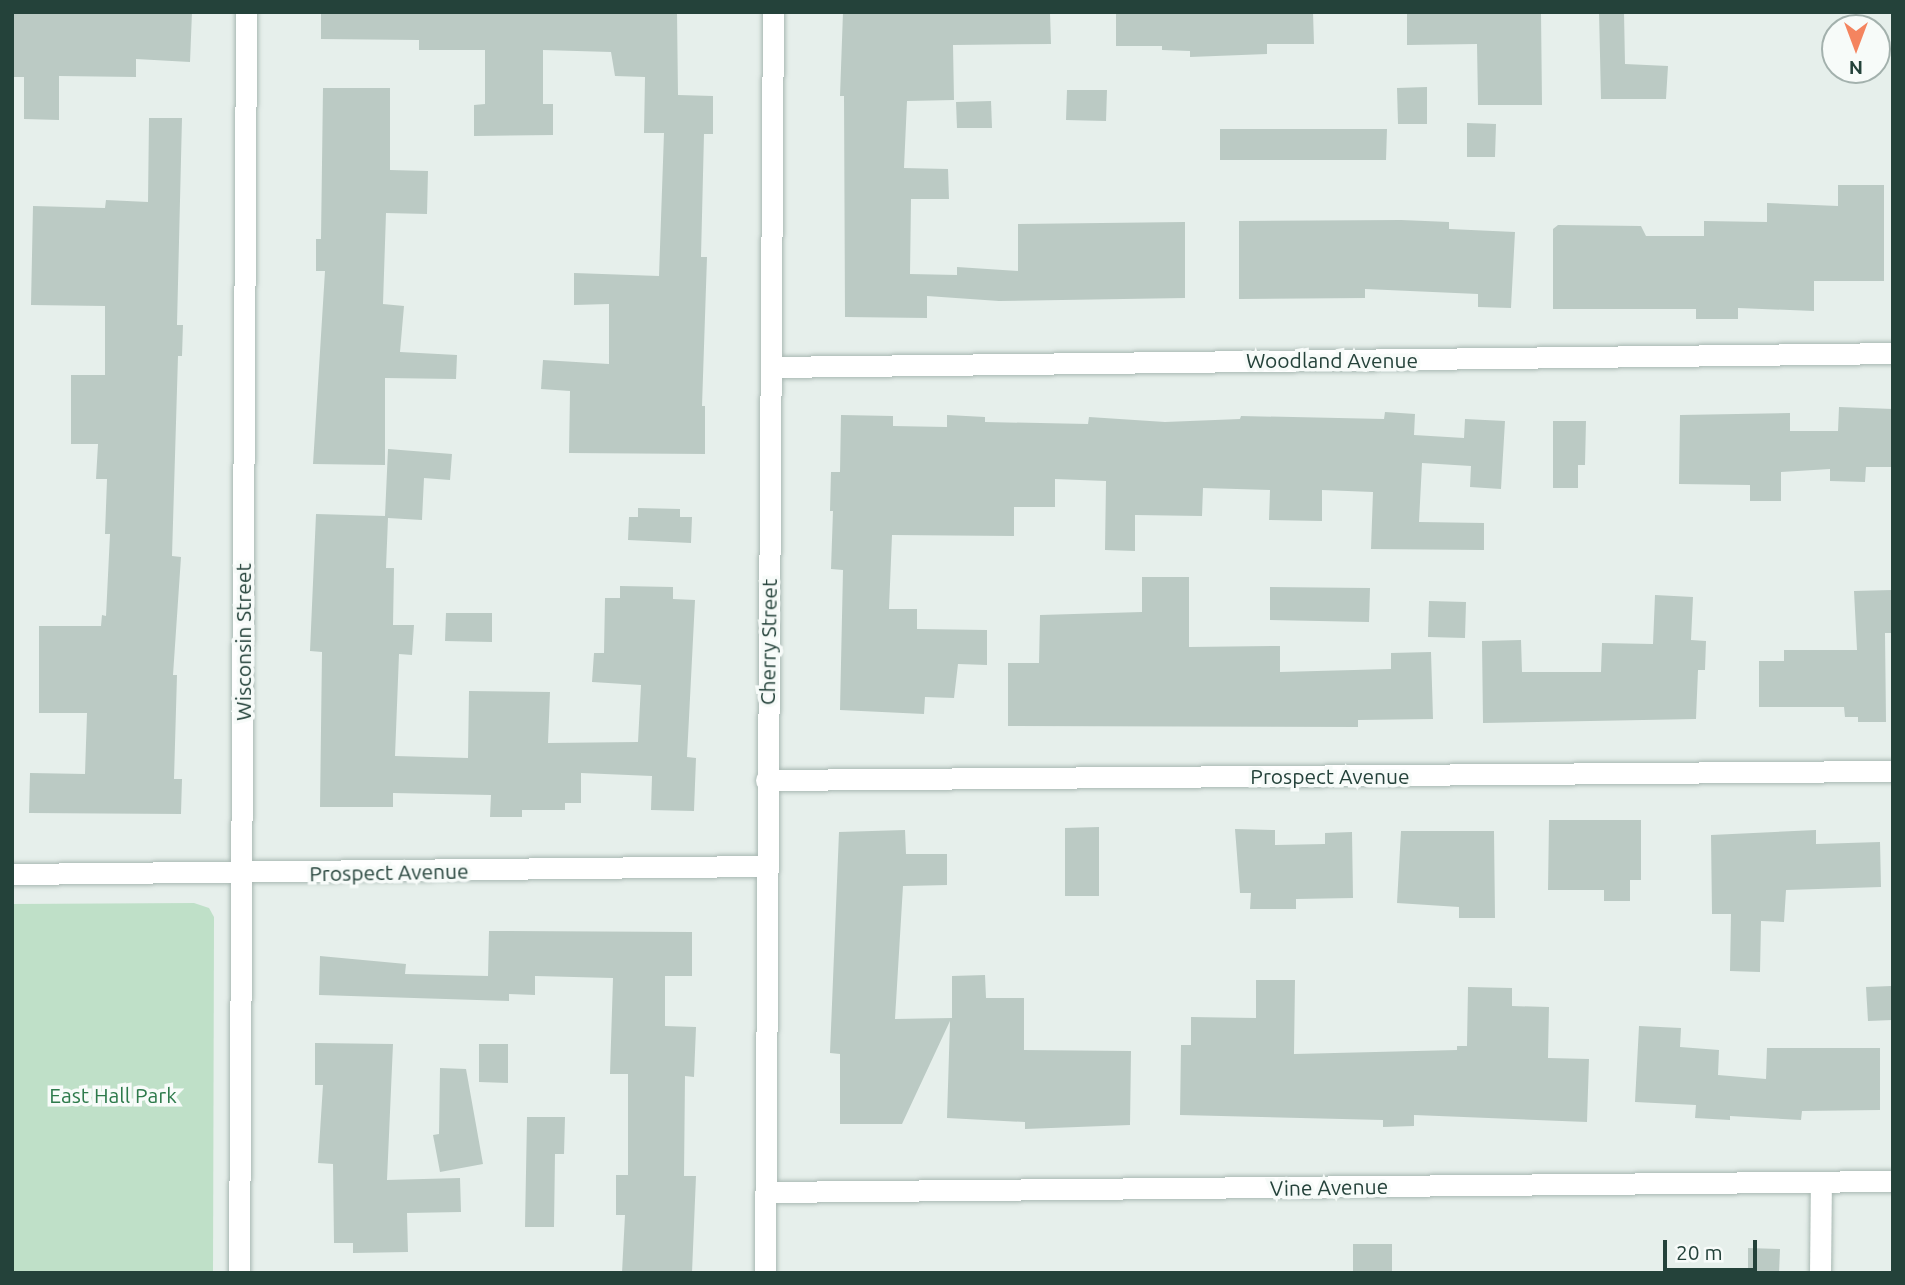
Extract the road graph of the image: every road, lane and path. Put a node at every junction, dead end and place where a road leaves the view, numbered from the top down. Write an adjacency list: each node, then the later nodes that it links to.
1 (246, 12): 9 (street, Wisconsin Street)
2 (773, 12): 4 (street, Cherry Street)
3 (1893, 353): 4 (street, Woodland Avenue)
4 (771, 367): 6 (street, Cherry Street)
5 (1893, 771): 6 (street, Prospect Avenue)
6 (766, 780): 7 (street, Cherry Street)
7 (766, 866): 9 (street, Prospect Avenue); 12 (street, Cherry Street)
8 (12, 874): 9 (street, Prospect Avenue)
9 (242, 874): 13 (street, Wisconsin Street)
10 (1893, 1181): 11 (street, Vine Avenue)
11 (1821, 1182): 12 (street, Vine Avenue); 15 (street)
12 (766, 1192): 14 (street, Cherry Street)
13 (239, 1273)
14 (765, 1273)
15 (1820, 1273)

